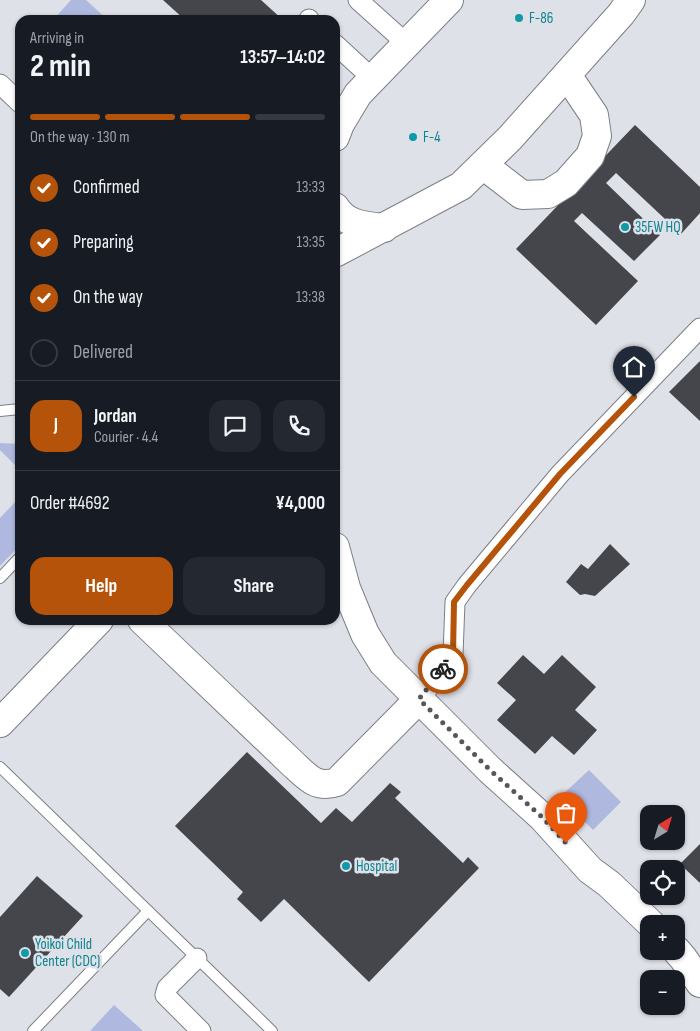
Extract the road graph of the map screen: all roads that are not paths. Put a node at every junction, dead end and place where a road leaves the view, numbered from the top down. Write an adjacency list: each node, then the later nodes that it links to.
1 (358, 0): 4 (street)
2 (449, 0): 4 (street)
3 (631, 0): 6 (street)
4 (407, 44): 7 (street)
5 (340, 49): 7 (street)
6 (566, 75): 11 (street); 11 (street)
7 (373, 79): 10 (street)
8 (0, 84): 9 (street)
9 (15, 98)
10 (340, 124)
11 (483, 165): 13 (street)
12 (340, 215): 13 (street)
13 (384, 228): 14 (street)
14 (340, 250)
15 (700, 328): 23 (street)
16 (15, 410): 17 (lane)
17 (0, 411)
18 (15, 563): 20 (lane)
19 (340, 566): 23 (street)
20 (0, 578)
21 (94, 625): 24 (street)
22 (147, 625): 23 (street)
23 (419, 699): 27 (street)
24 (0, 723)
25 (0, 767): 26 (lane)
26 (148, 911): 28 (lane); 31 (lane)
27 (642, 915)
28 (197, 958): 32 (street); 33 (lane)
29 (684, 960): 30 (street)
30 (700, 983)
31 (33, 1031)
32 (201, 1031)
33 (272, 1031)

